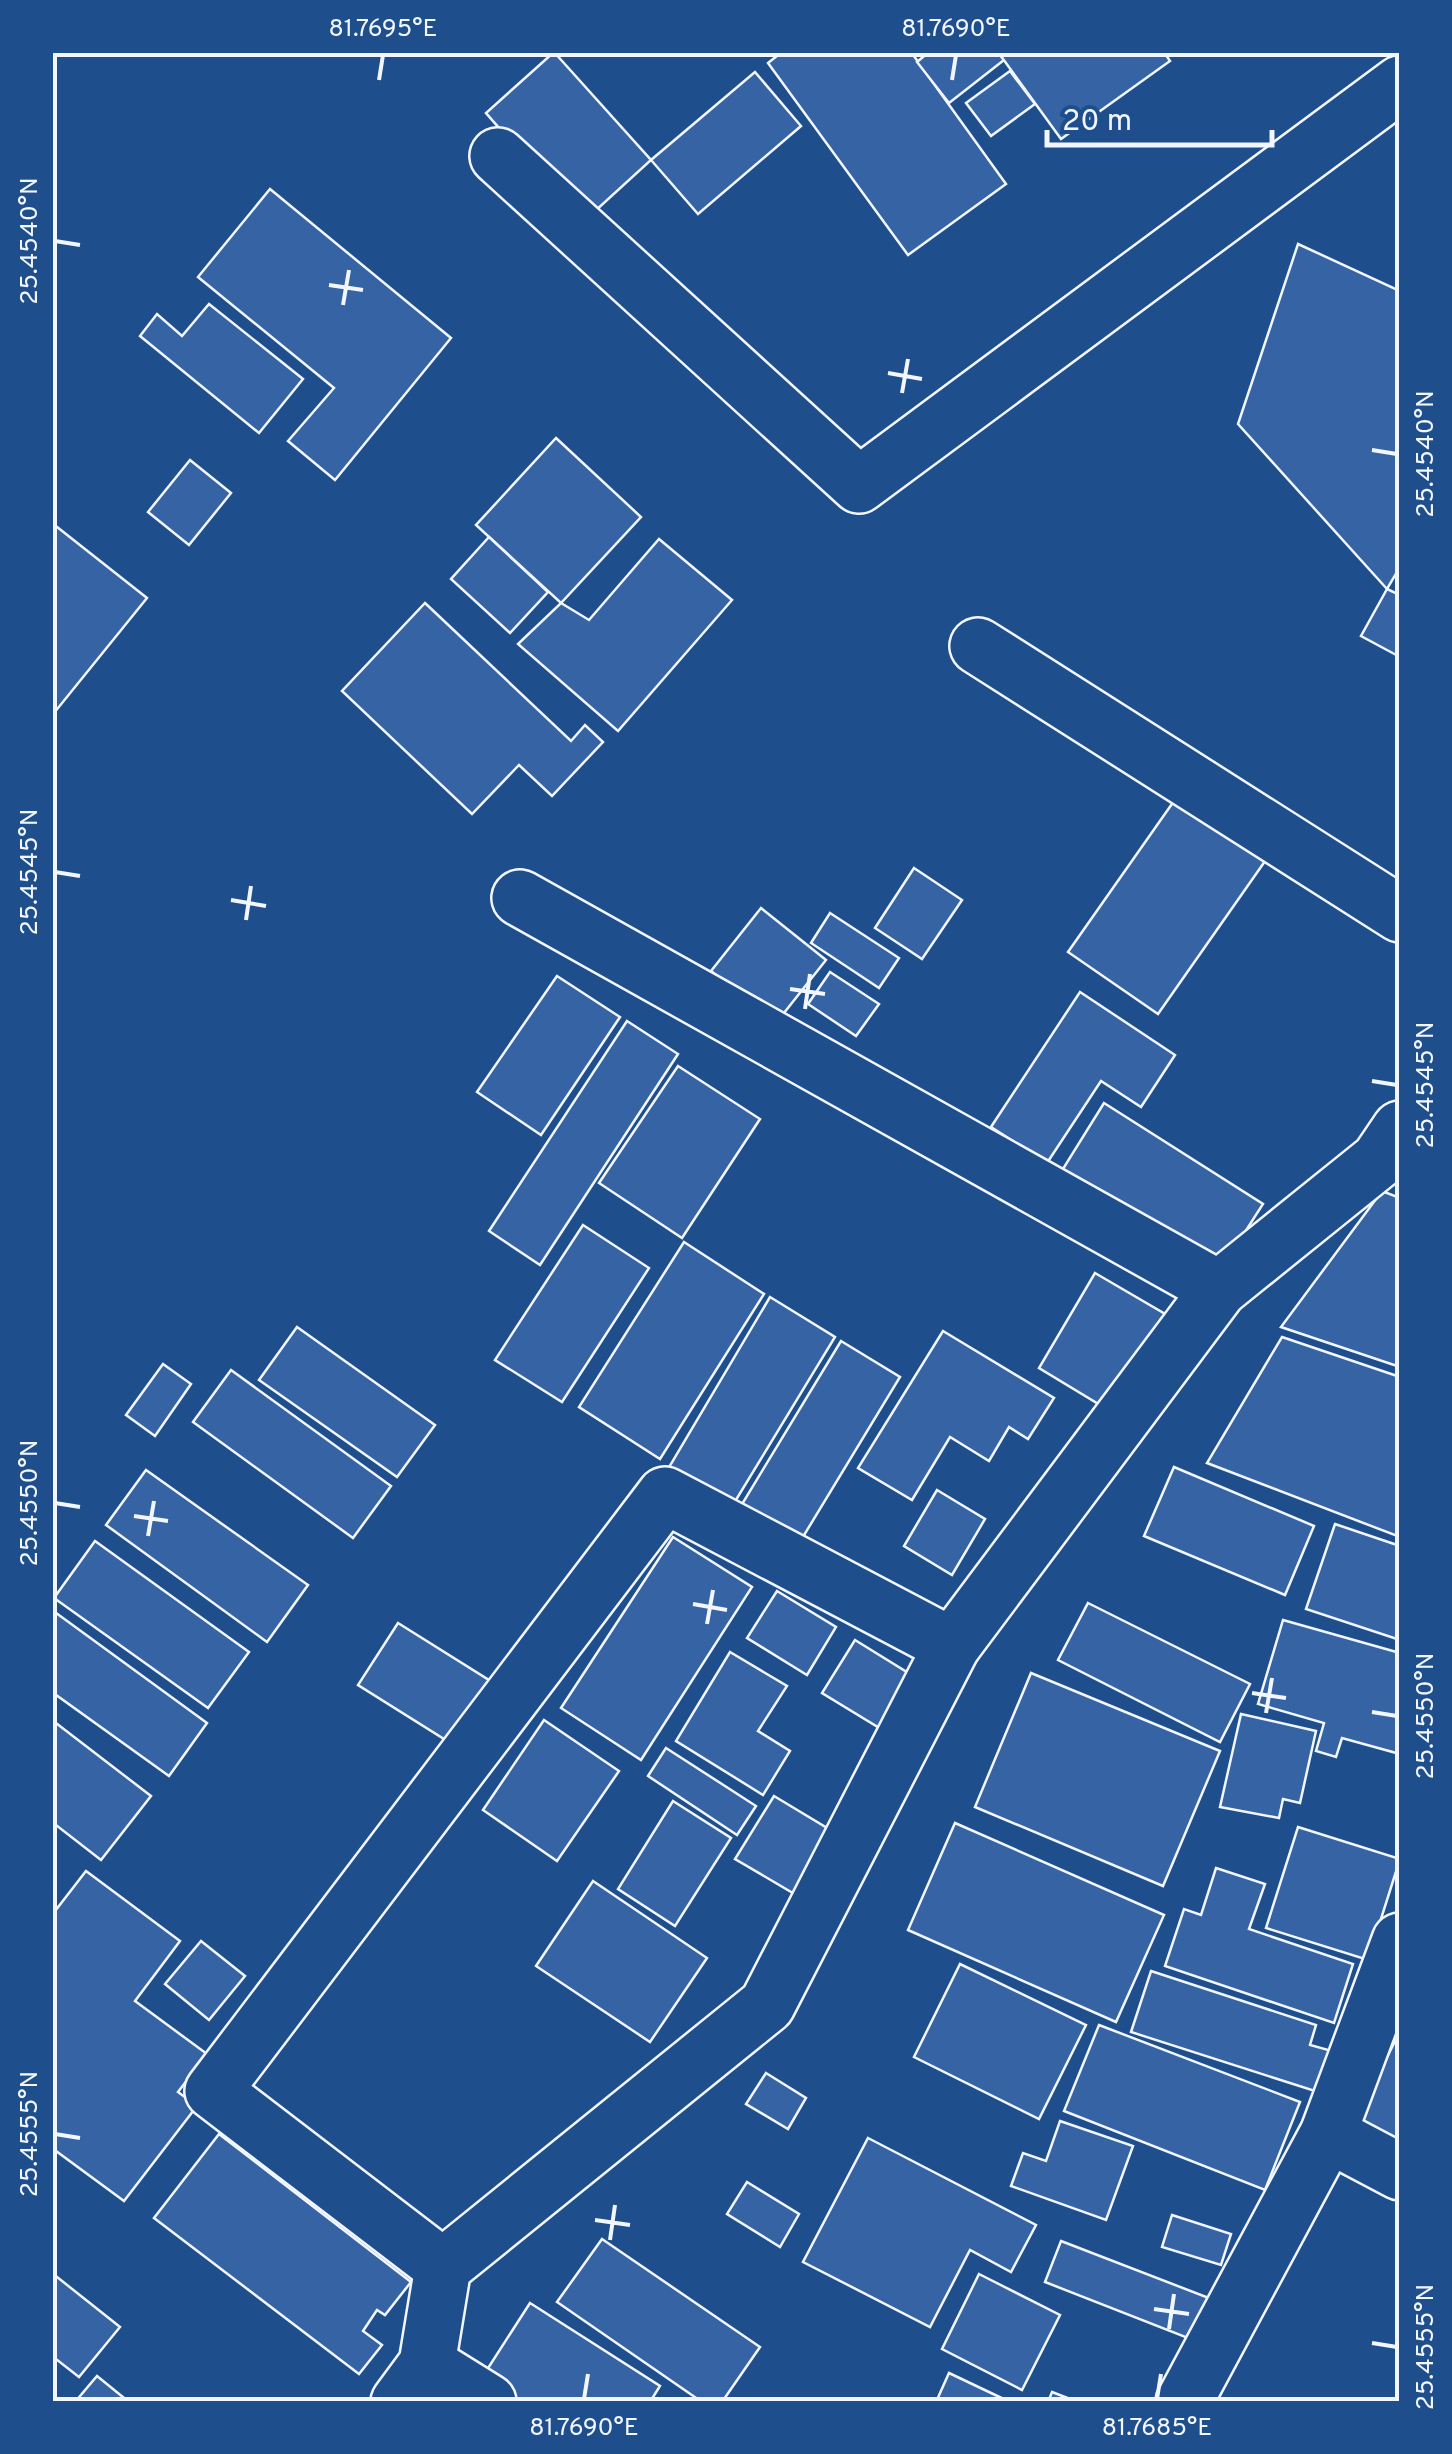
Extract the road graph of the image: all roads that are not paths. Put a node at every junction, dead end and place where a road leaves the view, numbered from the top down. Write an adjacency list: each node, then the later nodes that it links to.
1 (1400, 84): 2 (street)
2 (498, 156)
3 (978, 646): 5 (street)
4 (520, 898): 7 (street)
5 (1400, 914)
6 (1393, 1152): 7 (street)
7 (1218, 1289): 8 (street)
8 (952, 1646): 12 (street); 12 (street)
9 (1400, 1941): 10 (street)
10 (1328, 2134): 11 (street); 15 (street)
11 (1400, 2172)
12 (443, 2266): 13 (street)
13 (413, 2383): 14 (street)
14 (488, 2402)
15 (1184, 2402)

